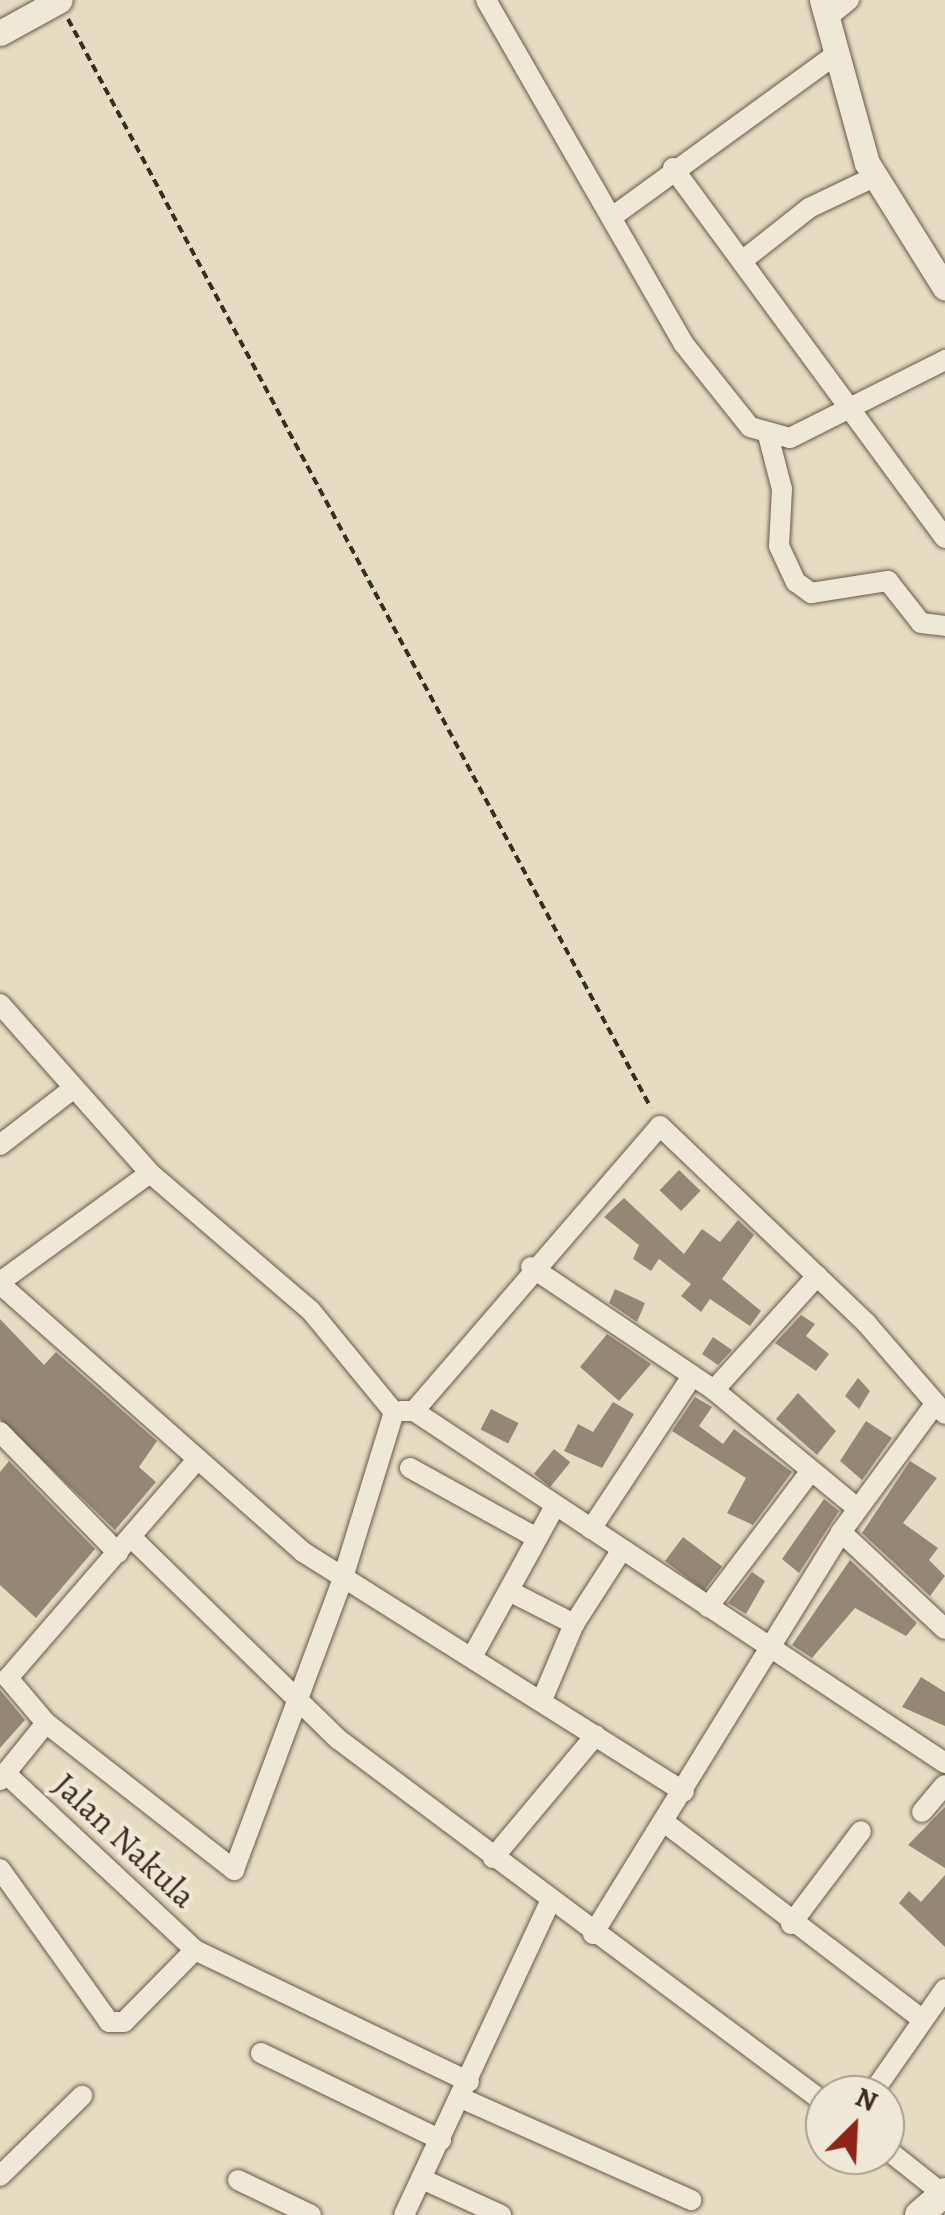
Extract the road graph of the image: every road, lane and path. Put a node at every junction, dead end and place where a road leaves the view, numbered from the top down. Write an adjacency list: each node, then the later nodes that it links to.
1 (59, 0): 4 (street); 18 (path)
2 (486, 0): 8 (street)
3 (833, 5): 5 (street)
4 (0, 33)
5 (832, 58): 6 (street); 7 (street)
6 (672, 168): 8 (street); 9 (street)
7 (874, 177): 9 (street); 10 (street)
8 (612, 218): 13 (street)
9 (742, 261): 12 (street)
10 (945, 288)
11 (945, 360): 12 (street)
12 (850, 408): 13 (street); 14 (street)
13 (768, 435): 15 (street)
14 (945, 538)
15 (945, 626)
16 (0, 1004): 17 (street)
17 (74, 1088): 19 (street); 20 (street)
18 (660, 1126): 21 (street); 22 (street)
19 (0, 1145)
20 (150, 1173): 23 (street); 27 (street)
21 (531, 1268): 24 (street); 27 (street)
22 (817, 1276): 25 (street); 26 (street)
23 (0, 1283): 29 (street)
24 (689, 1381): 25 (street); 34 (street)
25 (714, 1390): 31 (street)
26 (940, 1409): 33 (street)
27 (404, 1411): 32 (street); 39 (street)
28 (3, 1440): 37 (street)
29 (197, 1460): 37 (street); 39 (street)
30 (410, 1468): 36 (street)
31 (810, 1472): 33 (street); 41 (street)
32 (555, 1506): 34 (street); 36 (street)
33 (856, 1508): 35 (street)
34 (591, 1529): 38 (street)
35 (841, 1532): 43 (street); 44 (street)
36 (537, 1538): 40 (street)
37 (126, 1546): 46 (street); 47 (street)
38 (621, 1552): 41 (street); 42 (street)
39 (342, 1581): 45 (street); 47 (street)
40 (511, 1592): 42 (street); 45 (street)
41 (708, 1608): 44 (street)
42 (574, 1624): 48 (street)
43 (945, 1629)
44 (767, 1650): 51 (street); 54 (street)
45 (472, 1657): 48 (street)
46 (4, 1675): 49 (street)
47 (301, 1694): 49 (street); 58 (street)
48 (542, 1700): 50 (street)
49 (46, 1723): 52 (street)
50 (596, 1735): 54 (street); 58 (street)
51 (945, 1763)
52 (3, 1777): 63 (street, Jalan Nakula)
53 (945, 1785): 55 (street)
54 (684, 1792): 56 (street)
55 (922, 1812)
56 (664, 1822): 61 (street); 62 (street)
57 (861, 1831): 61 (street)
58 (494, 1858): 60 (street)
59 (0, 1869): 63 (street, Jalan Nakula)
60 (550, 1902): 62 (street); 69 (street)
61 (790, 1924): 65 (street)
62 (593, 1934): 68 (street)
63 (195, 1950): 69 (street)
64 (945, 1990): 65 (street)
65 (922, 2019): 67 (street)
66 (261, 2053): 71 (street)
67 (884, 2075)
68 (805, 2088)
69 (465, 2090): 71 (street); 77 (street)
70 (82, 2096): 73 (street)
71 (441, 2140): 74 (street)
72 (905, 2163): 76 (street)
73 (0, 2176)
74 (422, 2178): 79 (street); 80 (street)
75 (238, 2180): 78 (street)
76 (944, 2193): 81 (main road)
77 (692, 2200)
78 (311, 2215)
79 (404, 2215)
80 (502, 2215)
81 (919, 2215)

